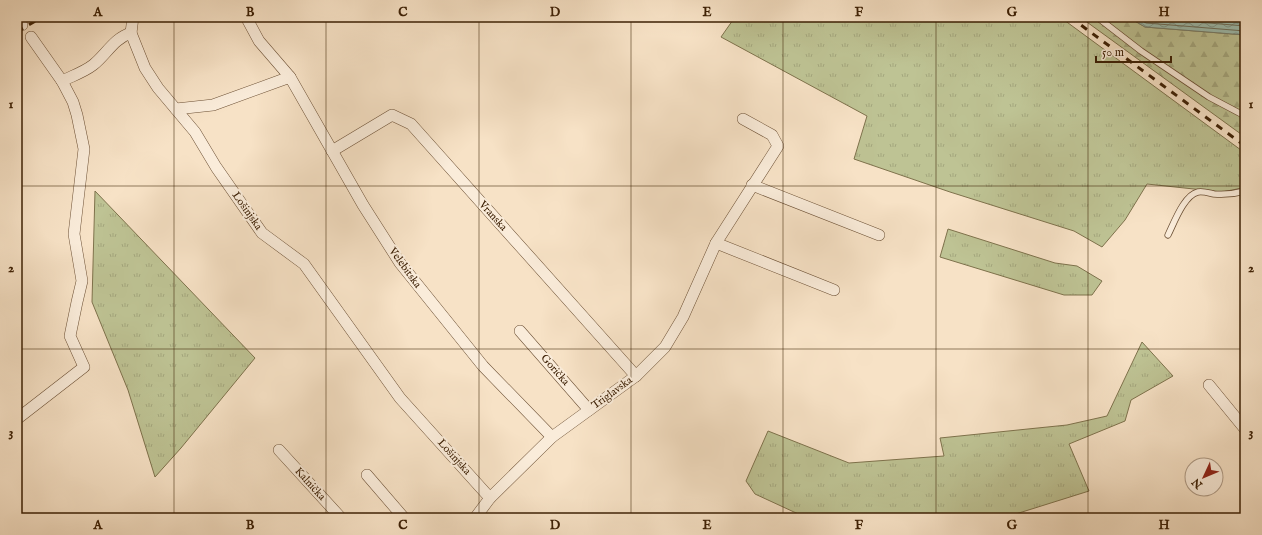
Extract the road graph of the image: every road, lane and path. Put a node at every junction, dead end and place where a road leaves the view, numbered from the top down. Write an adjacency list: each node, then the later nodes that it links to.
1 (133, 17): 4 (street)
2 (246, 17): 6 (street, Velebitska)
3 (1098, 17): 9 (lane)
4 (131, 33): 7 (street); 8 (street, Lošinjska)
5 (31, 37): 7 (street)
6 (290, 77): 8 (street); 11 (street, Velebitska)
7 (62, 81): 22 (street)
8 (176, 109): 27 (street, Lošinjska)
9 (1245, 116)
10 (743, 119): 12 (street, Triglavska)
11 (332, 151): 19 (street, Vranska); 24 (street, Velebitska)
12 (752, 185): 14 (street); 16 (street, Triglavska)
13 (1245, 190): 15 (lane)
14 (880, 235)
15 (1168, 235)
16 (716, 243): 17 (street); 19 (street, Triglavska)
17 (834, 290)
18 (520, 330): 21 (street, Gorička)
19 (636, 376): 21 (street, Triglavska)
20 (1209, 386): 23 (street)
21 (589, 410): 24 (street, Triglavska)
22 (17, 420)
23 (1245, 429)
24 (552, 437): 27 (street, Triglavska)
25 (279, 450): 28 (street, Kalnička)
26 (367, 475): 29 (street)
27 (490, 498): 30 (street, Triglavska)
28 (341, 518)
29 (404, 518)
30 (475, 518)

